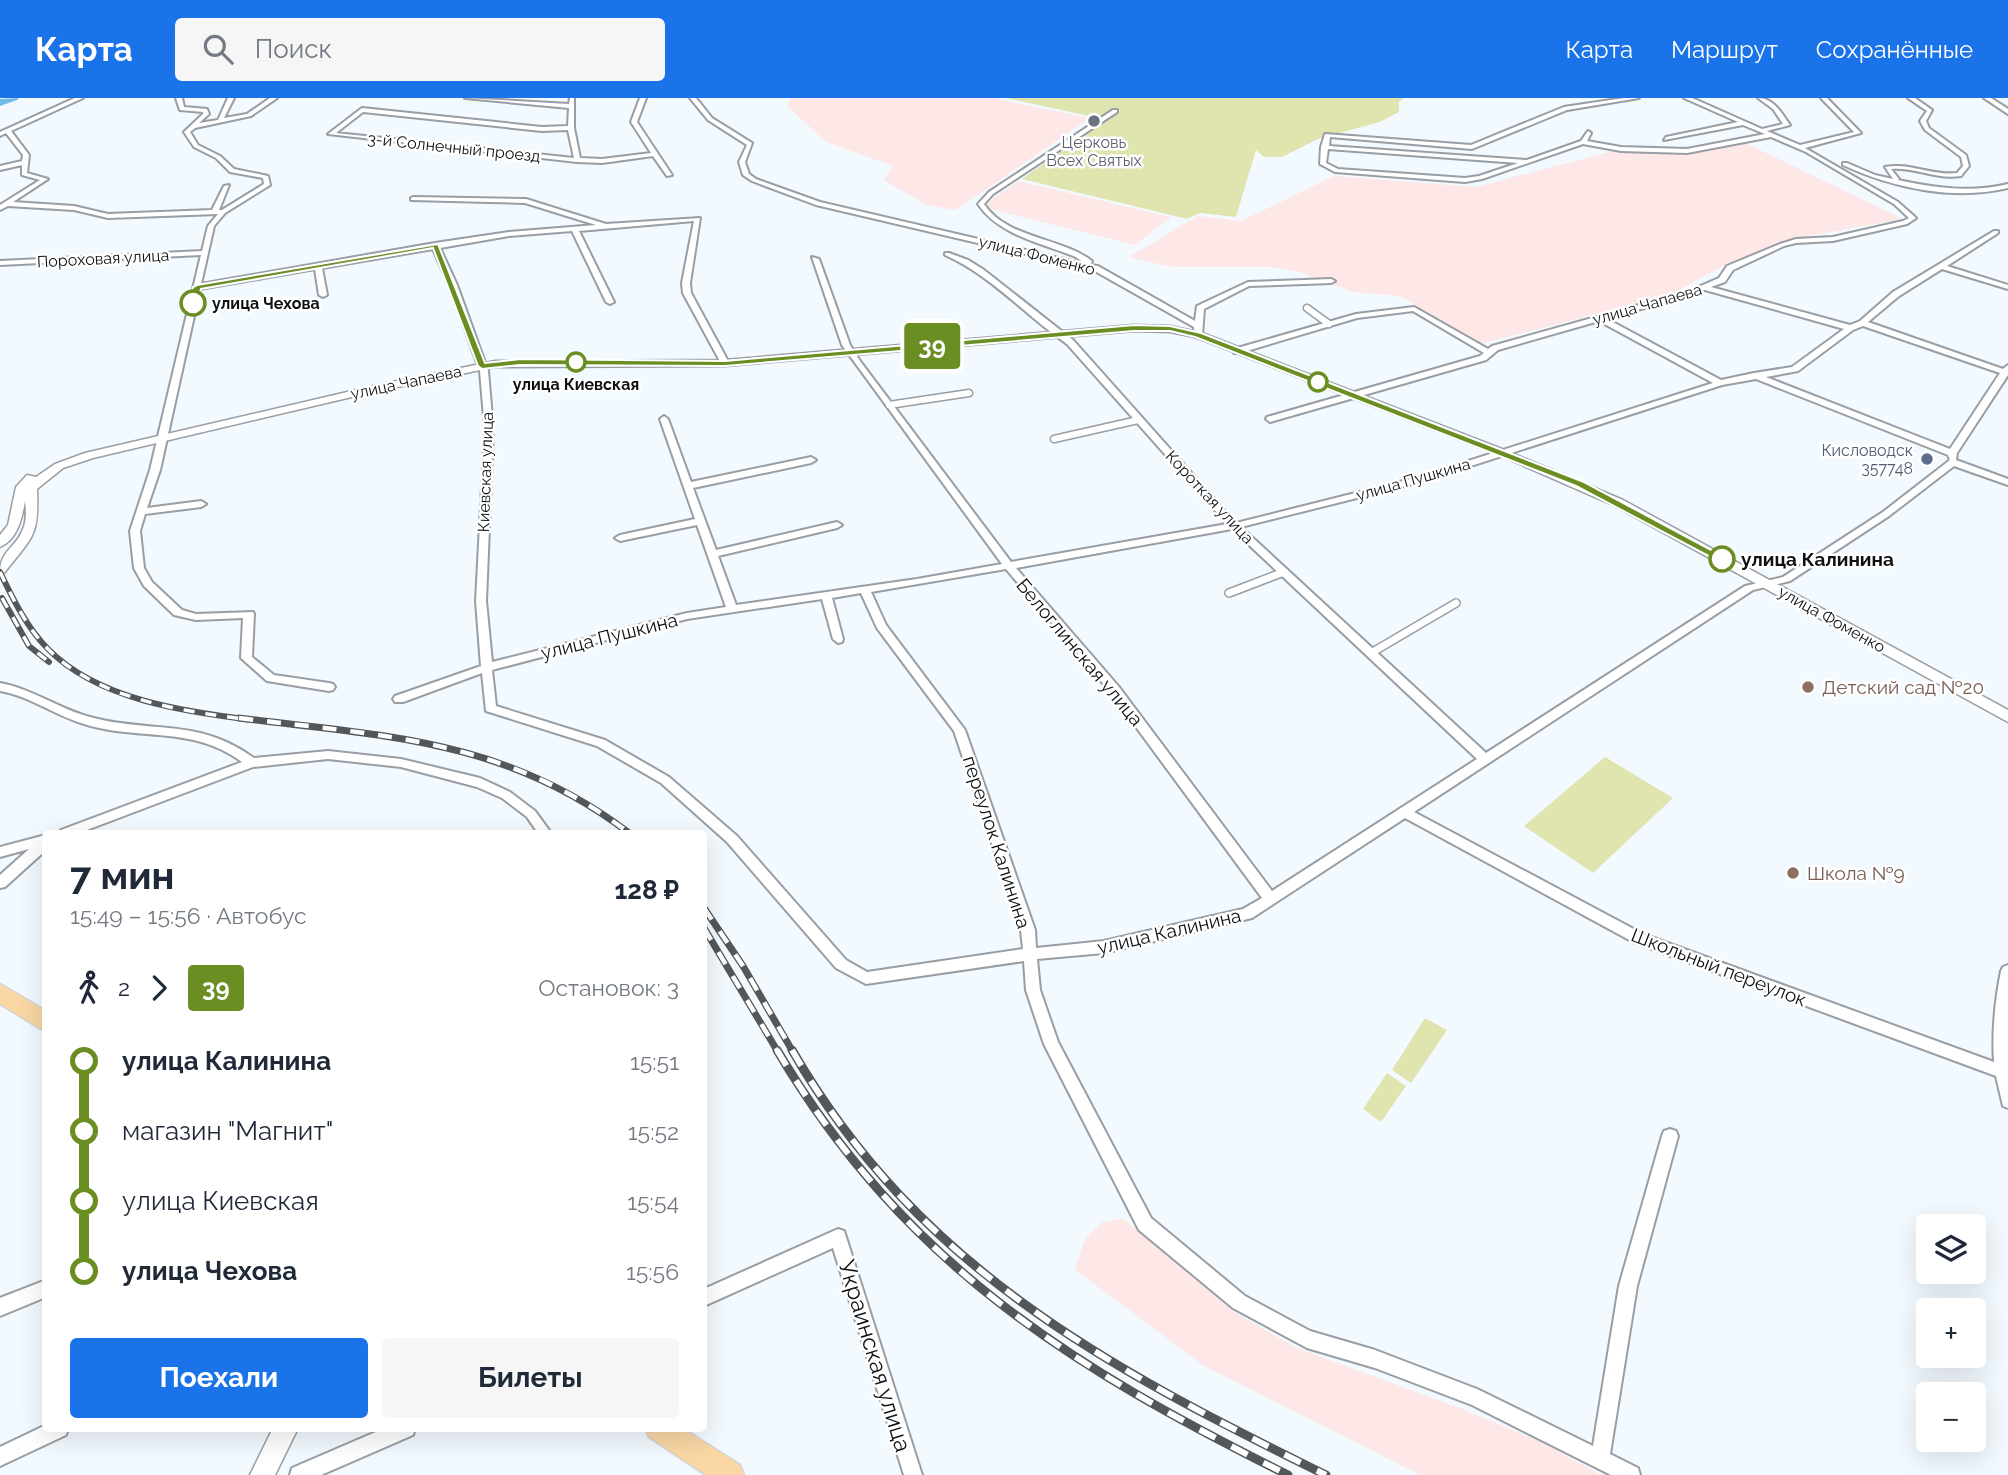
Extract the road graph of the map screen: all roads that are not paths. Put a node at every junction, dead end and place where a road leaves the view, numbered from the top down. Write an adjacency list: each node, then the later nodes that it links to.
1 (80, 98): 24 (street)
2 (179, 98): 21 (street)
3 (231, 98): 19 (street)
4 (274, 98): 19 (street)
5 (468, 98): 15 (street)
6 (572, 98): 15 (street)
7 (643, 98): 33 (street)
8 (693, 98): 58 (street, улица Фоменко)
9 (1636, 98): 31 (street)
10 (1687, 98): 20 (street, улица Чапаева)
11 (1761, 98): 23 (street)
12 (1824, 98): 32 (street)
13 (1911, 98): 41 (street)
14 (1987, 98): 18 (street)
15 (570, 106): 22 (street)
16 (362, 110): 22 (street); 26 (street)
17 (1115, 111): 58 (street)
18 (2008, 112)
19 (220, 121): 21 (street)
20 (1745, 122): 23 (street, улица Чапаева); 28 (street)
21 (195, 126): 47 (street)
22 (570, 128): 35 (street)
23 (1763, 131): 27 (street, улица Чапаева)
24 (4, 132): 38 (street)
25 (1588, 133): 29 (street)
26 (331, 134): 35 (street, 3-й Солнечный проезд)
27 (1772, 135): 29 (street); 32 (street, улица Чапаева)
28 (1666, 139)
29 (1583, 142): 37 (street)
30 (1324, 147): 31 (street); 34 (street); 37 (street)
31 (1472, 147): 34 (street)
32 (1800, 147): 36 (street, улица Чапаева)
33 (656, 154): 35 (street, 3-й Солнечный проезд); 40 (street)
34 (1466, 158): 37 (street)
35 (577, 160)
36 (1824, 160): 41 (street); 62 (street, улица Чапаева)
37 (1528, 162)
38 (22, 163): 39 (street); 45 (street)
39 (0, 168)
40 (669, 175)
41 (1896, 179): 43 (street)
42 (227, 186): 47 (street)
43 (2008, 187)
44 (413, 200): 48 (street)
45 (10, 204): 46 (street); 47 (street)
46 (0, 208)
47 (219, 212): 52 (street)
48 (603, 225): 49 (street); 75 (street)
49 (574, 228): 51 (street); 64 (street)
50 (1996, 232): 57 (street, улица Пушкина)
51 (435, 245): 56 (street); 76 (street, Киевская улица)
52 (206, 253): 55 (street, Пороховая улица); 60 (street)
53 (947, 254): 71 (street, Короткая улица)
54 (815, 259): 74 (street, Белоглинская улица)
55 (0, 263)
56 (318, 266): 60 (street); 63 (street)
57 (1941, 267): 61 (street); 67 (street, улица Пушкина)
58 (1095, 268): 70 (street, улица Фоменко)
59 (1331, 281): 70 (street)
60 (197, 287): 86 (street)
61 (2008, 287)
62 (1706, 288): 66 (street, улица Чапаева); 69 (street)
63 (323, 295)
64 (610, 302)
65 (1307, 308): 68 (street)
66 (1599, 318): 73 (street, улица Чапаева); 79 (street)
67 (1863, 323): 69 (street, улица Пушкина); 77 (street)
68 (1329, 324): 72 (street); 73 (street)
69 (1850, 328): 78 (street, улица Пушкина)
70 (1198, 331): 71 (main road, улица Чапаева); 72 (main road, улица Фоменко)
71 (1058, 334): 74 (main road, улица Чапаева); 85 (street, Короткая улица)
72 (1237, 351): 81 (main road, улица Фоменко)
73 (1487, 352): 81 (street, улица Чапаева)
74 (850, 353): 75 (main road, улица Чапаева); 82 (street, Белоглинская улица)
75 (725, 363): 76 (main road, улица Чапаева)
76 (482, 366): 86 (main road, улица Чапаева); 112 (street, Киевская улица)
77 (2006, 370): 89 (street, улица Калинина)
78 (1753, 375): 79 (street, улица Пушкина); 89 (street)
79 (1720, 383): 88 (street, улица Пушкина)
80 (969, 393): 82 (street)
81 (1353, 396): 84 (street, улица Чапаева); 88 (main road, улица Фоменко)
82 (889, 405): 101 (street, Белоглинская улица)
83 (664, 419): 92 (street)
84 (1270, 419)
85 (1138, 420): 87 (street); 97 (street, Короткая улица)
86 (162, 438): 94 (street); 99 (main road, улица Чапаева); 102 (main road, улица Чапаева)
87 (1054, 439)
88 (1503, 453): 97 (street, улица Пушкина); 104 (main road, улица Фоменко)
89 (1952, 457): 91 (street); 104 (street, улица Калинина)
90 (811, 460): 92 (street)
91 (2008, 482)
92 (688, 486): 95 (street)
93 (201, 504): 94 (street)
94 (141, 512): 114 (street)
95 (700, 521): 98 (street); 100 (street)
96 (837, 525): 100 (street)
97 (1234, 526): 101 (street, улица Пушкина); 103 (street, Короткая улица)
98 (620, 538)
99 (0, 543)
100 (712, 554): 109 (street)
101 (1009, 566): 105 (street, улица Пушкина); 127 (street, Белоглинская улица)
102 (0, 569)
103 (1283, 572): 106 (street); 111 (street, Короткая улица)
104 (1768, 583): 117 (main road, улица Фоменко); 118 (street, улица Калинина)
105 (865, 590): 107 (street, улица Пушкина); 128 (street, переулок Калинина)
106 (1229, 593)
107 (826, 596): 109 (street, улица Пушкина); 110 (street)
108 (1456, 603): 111 (street)
109 (732, 609): 112 (street, улица Пушкина)
110 (838, 639)
111 (1371, 653): 118 (street, Короткая улица)
112 (488, 667): 115 (street, улица Пушкина); 116 (street, Киевская улица)
113 (0, 687): 119 (street)
114 (329, 687)
115 (399, 699)
116 (490, 708): 128 (street, улица Калинина)
117 (2008, 717)
118 (1486, 760): 120 (street, улица Калинина)
119 (252, 763): 121 (street); 122 (street)
120 (1406, 813): 127 (street, улица Калинина); 132 (street, Школьный переулок)
121 (73, 830)
122 (543, 830)
123 (42, 842): 125 (street)
124 (42, 845): 126 (street)
125 (0, 852)
126 (0, 883)
127 (1270, 899): 128 (street, улица Калинина)
128 (1031, 956): 143 (street, переулок Калинина)
129 (2008, 971): 132 (street)
130 (0, 993): 131 (main road)
131 (42, 1020)
132 (2005, 1073): 133 (street)
133 (2008, 1101)
134 (1670, 1136): 143 (street)
135 (42, 1290): 137 (street)
136 (707, 1297): 147 (street, Украинская улица)
137 (0, 1307)
138 (51, 1432): 142 (street)
139 (284, 1432): 144 (main road)
140 (396, 1432): 145 (street)
141 (665, 1432): 146 (main road)
142 (0, 1457)
143 (1600, 1458): 148 (street)
144 (262, 1475)
145 (299, 1475)
146 (730, 1475)
147 (912, 1475)
148 (1631, 1475)

